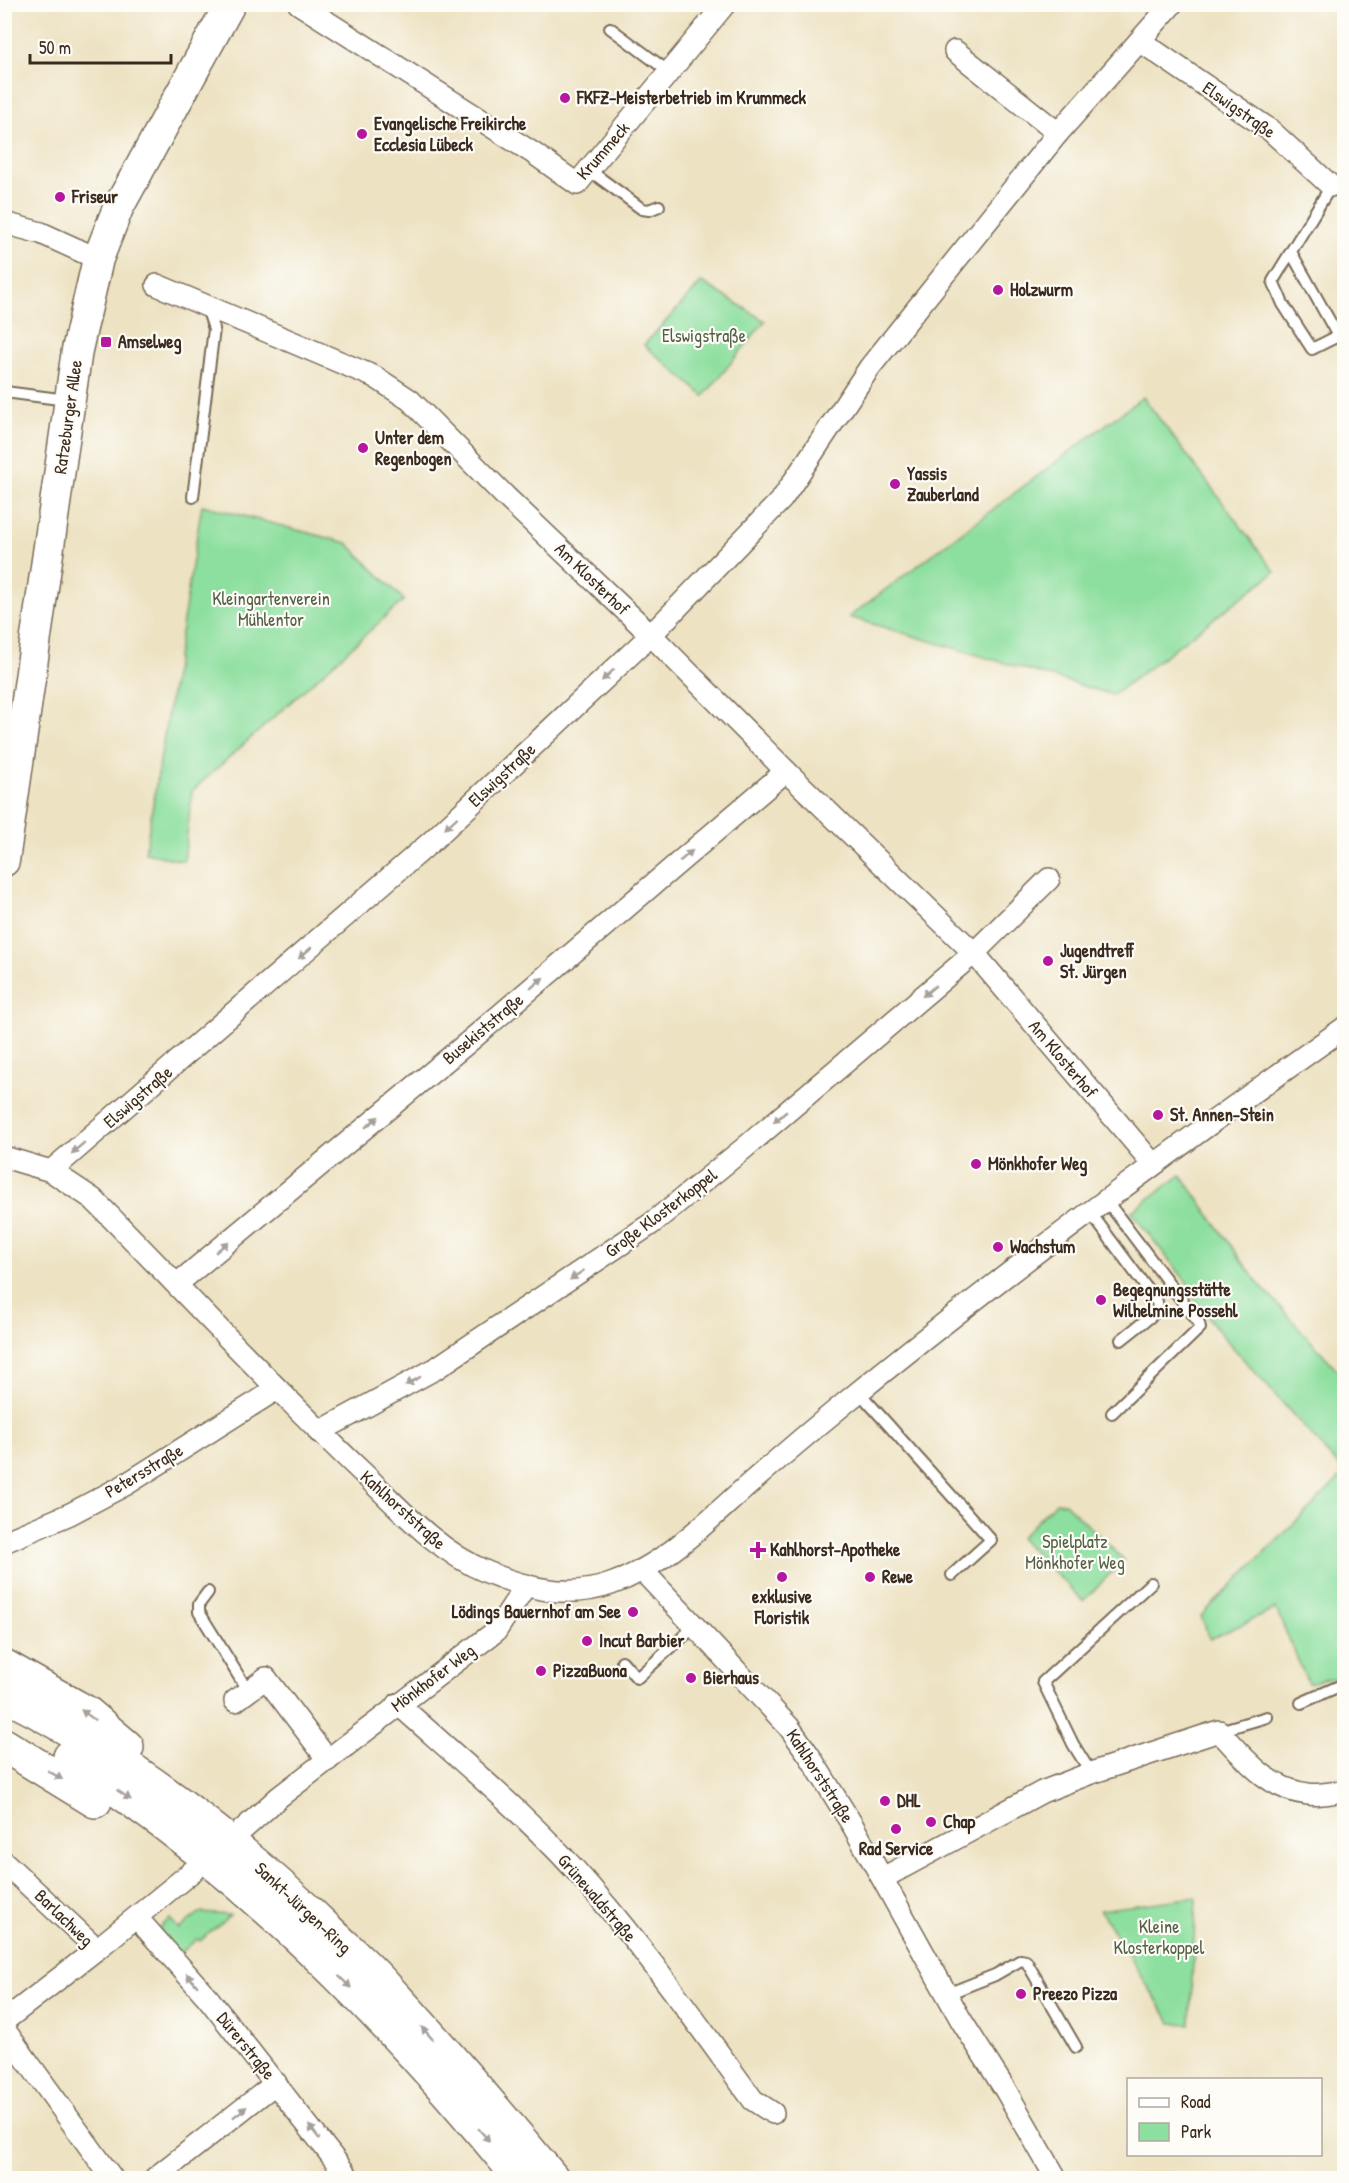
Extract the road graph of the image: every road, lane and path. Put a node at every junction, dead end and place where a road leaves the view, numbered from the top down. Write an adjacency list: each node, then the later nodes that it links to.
1 (230, 4): 15 (main road, Ratzeburger Allee)
2 (298, 4): 10 (street, Krummeck)
3 (725, 4): 8 (street, Krummeck)
4 (1172, 4): 6 (street, Elswigstraße)
5 (610, 28): 8 (lane)
6 (1140, 41): 9 (street, Elswigstraße); 11 (street, Elswigstraße)
7 (955, 51): 9 (street)
8 (669, 72): 10 (street, Krummeck)
9 (1058, 133): 21 (street, Elswigstraße)
10 (589, 170): 12 (lane)
11 (1331, 186): 14 (lane)
12 (659, 206)
13 (4, 223): 15 (street)
14 (1291, 252): 14 (lane)
15 (98, 259): 19 (main road, Ratzeburger Allee)
16 (157, 285): 17 (street, Am Klosterhof)
17 (206, 306): 20 (lane); 21 (street, Am Klosterhof)
18 (5, 392): 19 (lane)
19 (70, 400): 22 (main road, Ratzeburger Allee)
20 (193, 497)
21 (651, 635): 23 (street, Am Klosterhof); 31 (street, Elswigstraße, one-way to 31)
22 (15, 722): 24 (main road, Ratzeburger Allee)
23 (786, 771): 27 (street, Am Klosterhof); 33 (street, Busekiststraße, one-way to 23)
24 (9, 802): 25 (main road, Ratzeburger Allee)
25 (4, 861)
26 (1049, 879): 27 (street)
27 (974, 953): 30 (street, Am Klosterhof); 38 (street, Große Klosterkoppel, one-way to 38)
28 (1344, 1028): 30 (street)
29 (4, 1157): 31 (street, Kahlhorststraße)
30 (1153, 1164): 32 (street)
31 (51, 1171): 33 (street, Kahlhorststraße)
32 (1098, 1206): 34 (lane); 36 (street); 37 (lane)
33 (177, 1284): 35 (street, Kahlhorststraße)
34 (1121, 1340)
35 (277, 1389): 38 (street, Kahlhorststraße); 39 (street, Petersstraße)
36 (858, 1392): 40 (street); 41 (lane)
37 (1112, 1413)
38 (320, 1432): 43 (street, Kahlhorststraße)
39 (4, 1542)
40 (642, 1570): 43 (street, Kahlhorststraße); 45 (street, Kahlhorststraße)
41 (952, 1575)
42 (1151, 1583): 58 (lane)
43 (526, 1585): 52 (street, Mönkhofer Weg)
44 (208, 1592): 50 (lane)
45 (696, 1626): 46 (lane); 63 (street, Kahlhorststraße)
46 (622, 1661)
47 (4, 1666): 60 (main road, one-way to 47)
48 (1344, 1684): 51 (lane)
49 (4, 1694): 60 (main road, Sankt-Jürgen-Ring)
50 (241, 1696): 57 (street)
51 (1301, 1703)
52 (398, 1704): 57 (street, Mönkhofer Weg); 73 (street, Grünewaldstraße)
53 (4, 1717): 60 (main road, Sankt-Jürgen-Ring, one-way to 60)
54 (1267, 1717): 55 (lane)
55 (1220, 1731): 58 (street); 59 (street)
56 (4, 1745): 62 (main road, one-way to 62)
57 (328, 1760): 60 (street, Mönkhofer Weg)
58 (1091, 1773): 63 (street)
59 (1344, 1791)
60 (197, 1825): 64 (main road, Sankt-Jürgen-Ring); 64 (main road); 78 (main road, Sankt-Jürgen-Ring, one-way to 60)
61 (4, 1862): 67 (street, Barlachweg)
62 (194, 1870): 65 (street); 66 (main road)
63 (883, 1878): 68 (street, Kahlhorststraße)
64 (243, 1886): 66 (main road, Sankt-Jürgen-Ring)
65 (137, 1918): 67 (street); 72 (street, Dürerstraße, one-way to 65)
66 (303, 1942): 77 (main road, Sankt-Jürgen-Ring, one-way to 77)
67 (97, 1949): 69 (street)
68 (947, 1994): 71 (lane); 79 (street, Kahlhorststraße)
69 (4, 2021)
70 (4, 2029): 74 (street)
71 (1076, 2047)
72 (276, 2084): 75 (street, one-way to 72); 76 (street, Dürerstraße, one-way to 72)
73 (773, 2113)
74 (112, 2178)
75 (155, 2178)
76 (349, 2178)
77 (520, 2178)
78 (552, 2178)
79 (1056, 2178)

